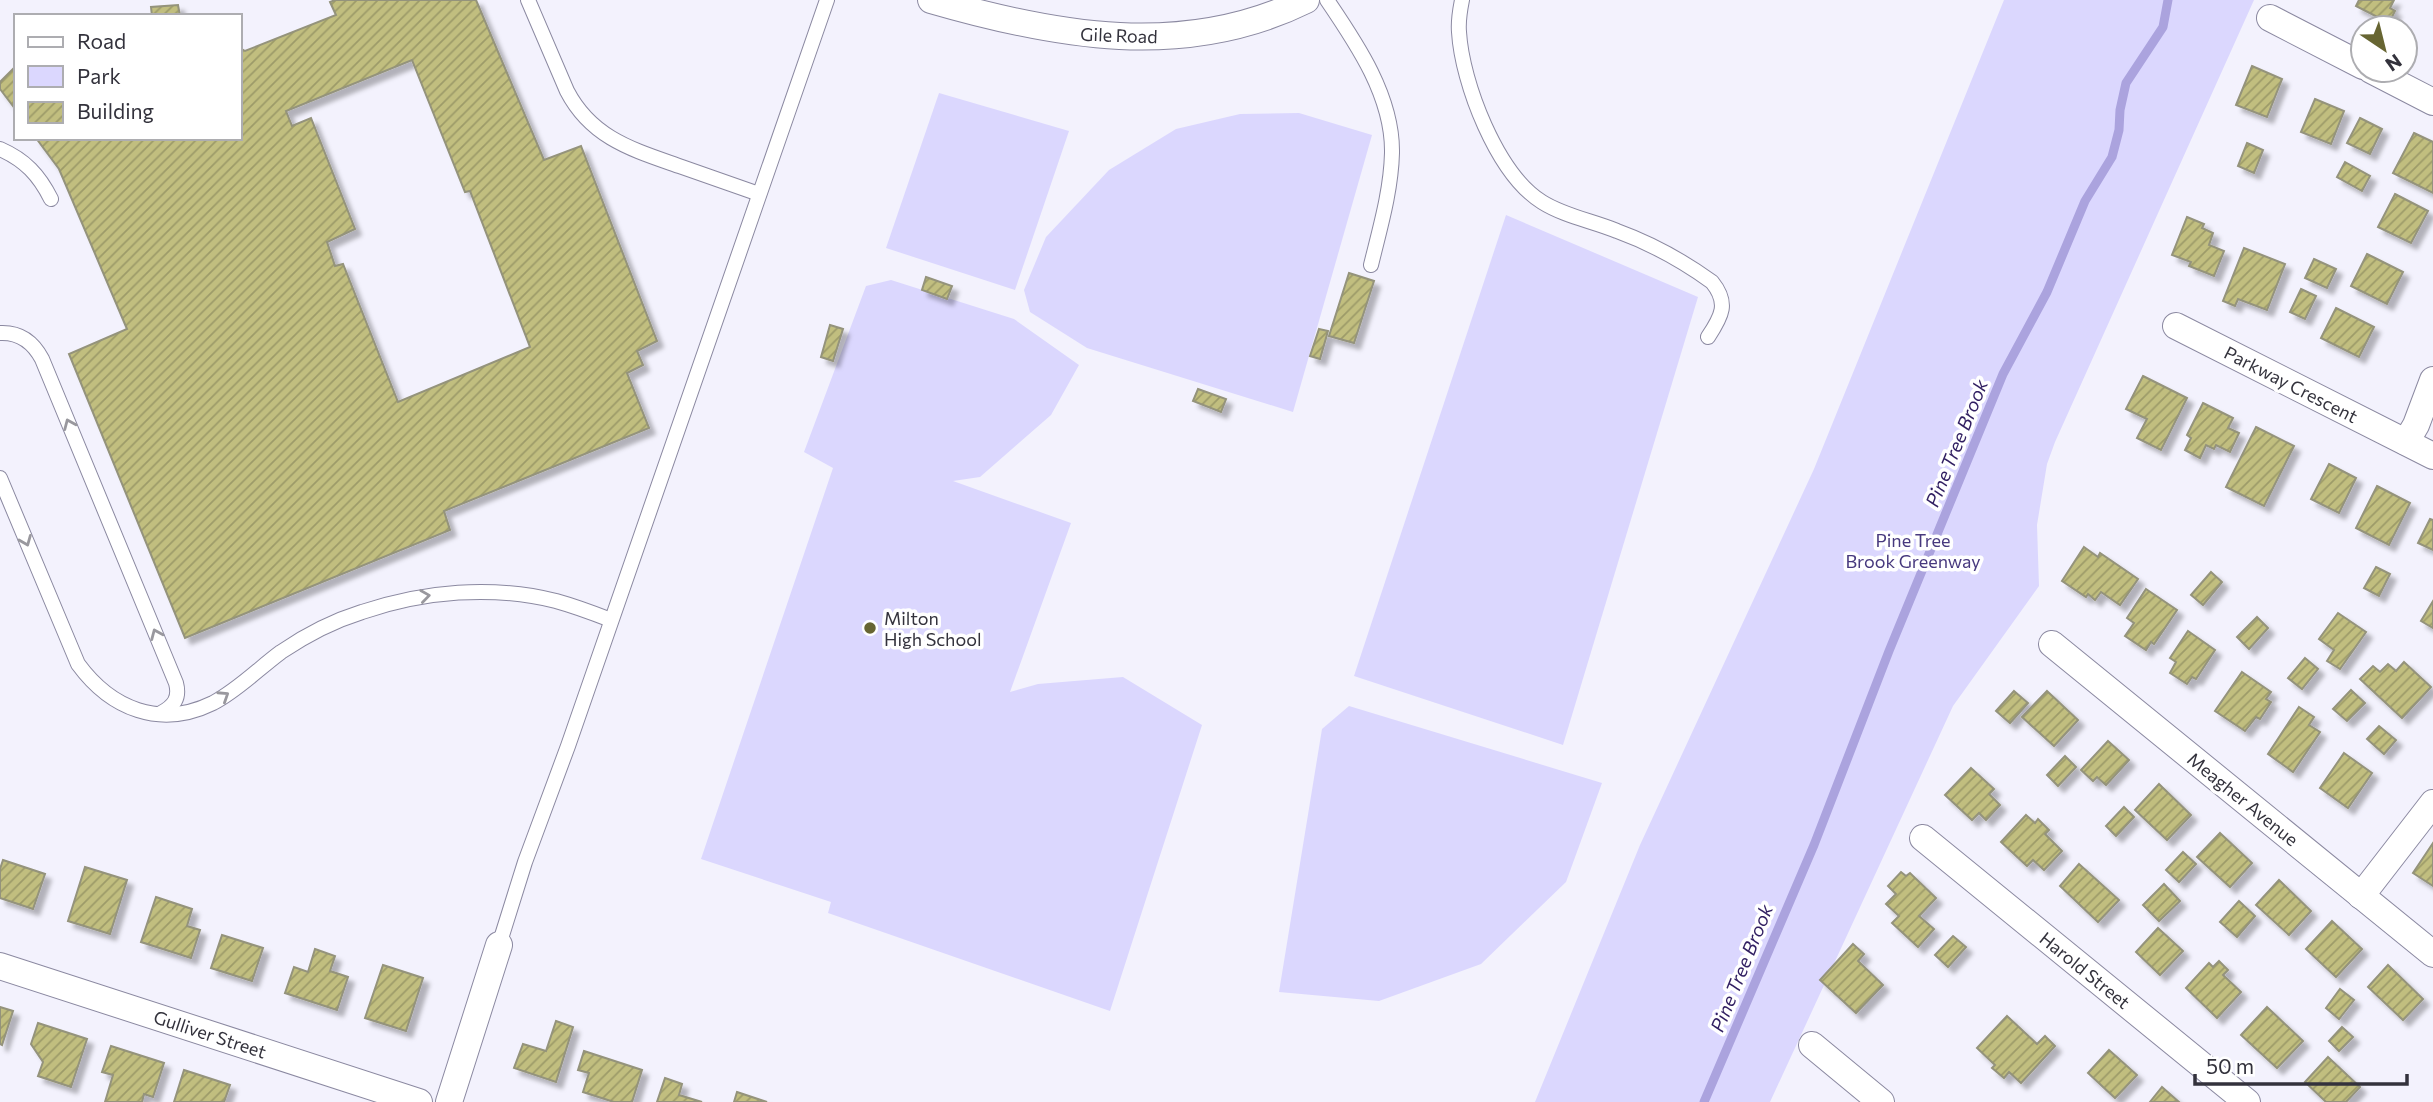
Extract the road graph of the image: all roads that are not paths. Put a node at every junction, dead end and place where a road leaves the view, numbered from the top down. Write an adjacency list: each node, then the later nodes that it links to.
1 (528, 0): 12 (lane)
2 (827, 0): 12 (lane)
3 (931, 0): 4 (street, Gile Road)
4 (1306, 0)
5 (1327, 0): 14 (lane)
6 (1462, 0): 17 (lane)
7 (2270, 18): 8 (street)
8 (2349, 59)
9 (2398, 84): 10 (street)
10 (2433, 102)
11 (0, 149): 13 (lane)
12 (759, 194): 22 (lane)
13 (51, 199)
14 (1371, 265)
15 (2176, 326): 19 (street, Parkway Crescent)
16 (0, 333): 24 (lane, one-way to 16)
17 (1708, 337)
18 (2433, 380): 19 (street)
19 (2406, 442): 20 (street, Parkway Crescent)
20 (2433, 456)
21 (0, 478): 24 (lane, one-way to 24)
22 (611, 620): 24 (lane, one-way to 22); 28 (lane)
23 (2052, 644): 27 (street, Meagher Avenue)
24 (160, 714)
25 (2433, 803): 27 (street)
26 (1923, 838): 35 (street, Harold Street)
27 (2361, 896): 29 (street, Meagher Avenue)
28 (499, 945): 33 (street)
29 (2433, 954)
30 (0, 966): 32 (street, Gulliver Street)
31 (1812, 1045): 34 (street)
32 (419, 1102)
33 (449, 1102)
34 (1881, 1102)
35 (2247, 1102)

